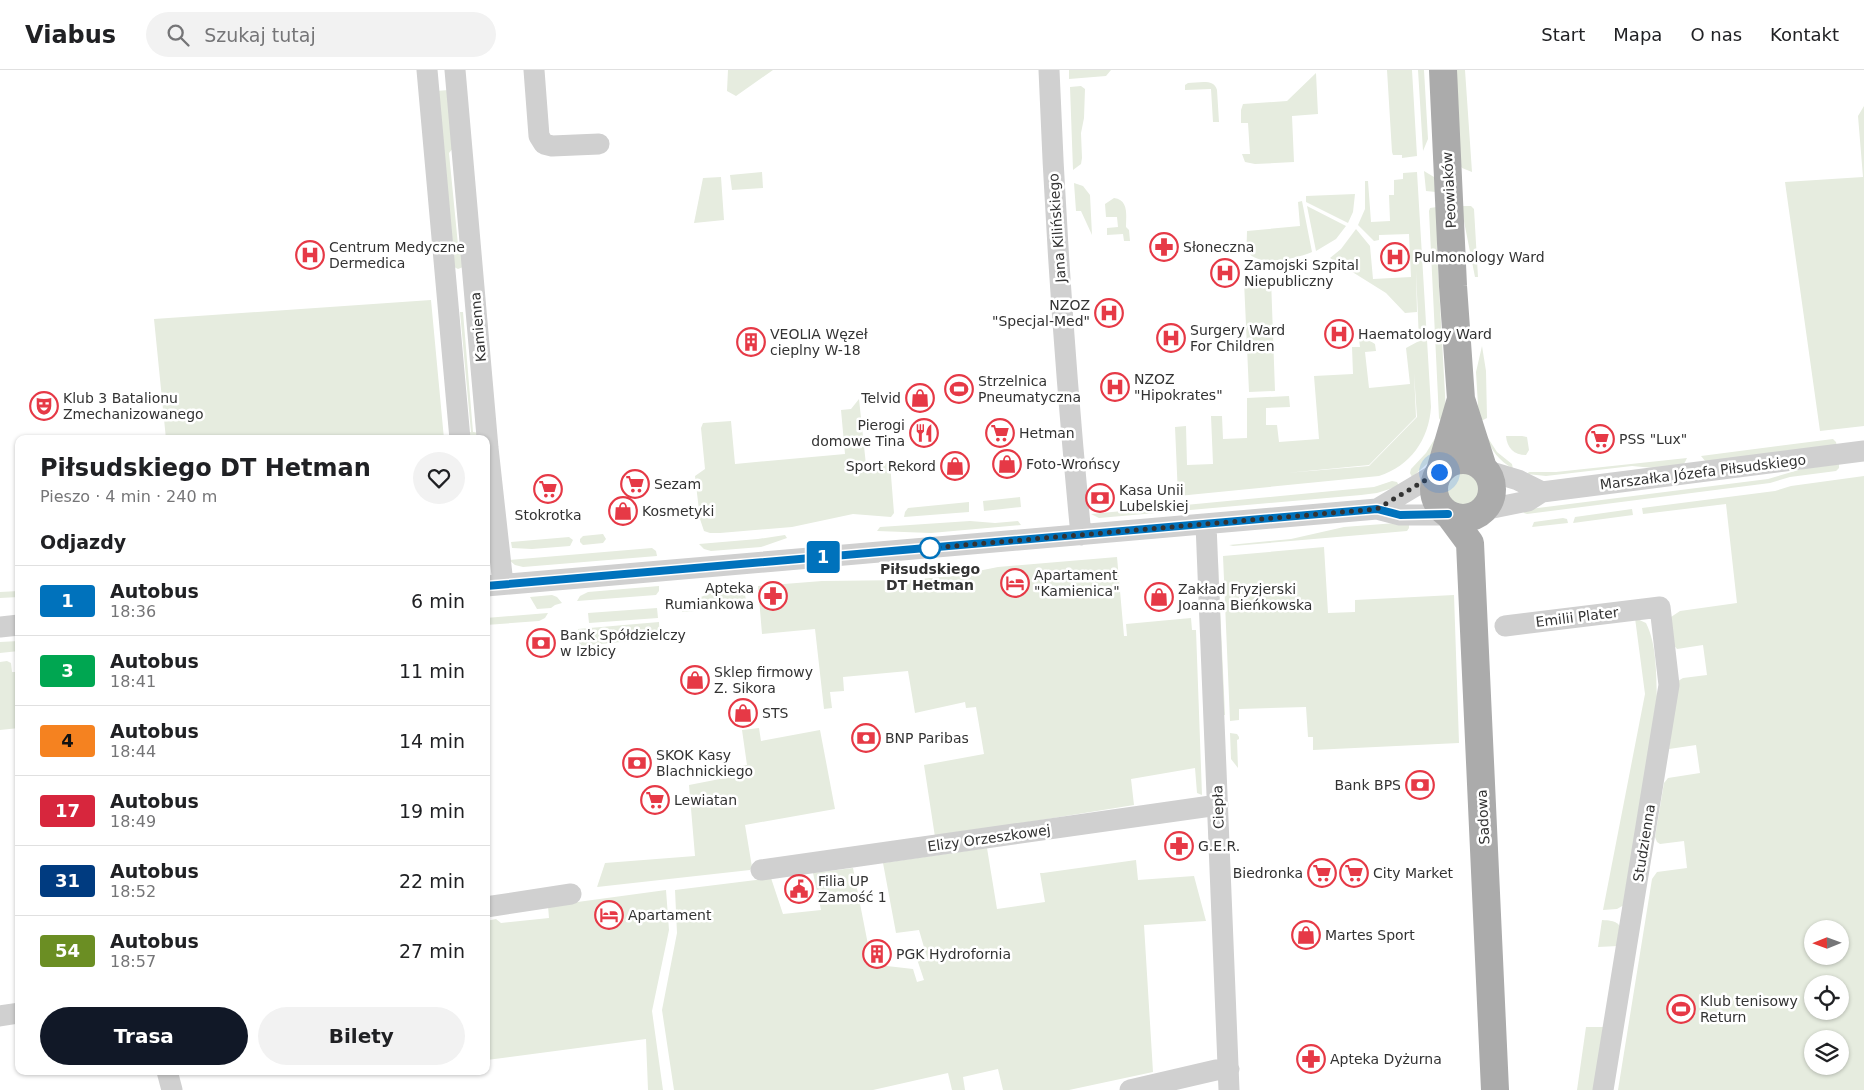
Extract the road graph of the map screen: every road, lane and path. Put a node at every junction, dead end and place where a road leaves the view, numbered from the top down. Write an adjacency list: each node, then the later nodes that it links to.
1 (427, 70): 8 (street, Kamienna)
2 (455, 70): 7 (street, Kamienna)
3 (534, 70): 6 (street)
4 (1049, 70): 21 (street, Jana Kilińskiego)
5 (1443, 70): 9 (main road, Peowiaków)
6 (599, 144)
7 (474, 287): 8 (street); 11 (street, Kamienna)
8 (446, 290): 10 (street, Kamienna)
9 (1461, 399): 13 (main road, Peowiaków); 14 (main road, Peowiaków)
10 (460, 435)
11 (486, 435)
12 (1864, 451): 15 (street, Marszałka Józefa Piłsudskiego)
13 (1484, 469): 14 (main road); 15 (street); 18 (main road)
14 (1440, 471): 17 (street); 19 (main road)
15 (1542, 492): 18 (street, Marszałka Józefa Piłsudskiego)
16 (490, 507): 23 (street, Kamienna)
17 (1377, 509): 19 (street); 20 (street)
18 (1482, 511): 19 (main road); 22 (main road, Sadowa)
19 (1449, 515): 22 (main road)
20 (1206, 524): 21 (street); 28 (street, Ciepła)
21 (1081, 535): 23 (street)
22 (1470, 543): 39 (main road, Sadowa)
23 (494, 585)
24 (1648, 608): 26 (street, Emilii Plater); 40 (street, Studzienna)
25 (15, 625): 27 (street)
26 (1506, 626)
27 (0, 627)
28 (1218, 805): 29 (street, Elizy Orzeszkowej); 34 (street, Ciepła)
29 (761, 870)
30 (571, 894): 31 (street)
31 (490, 905)
32 (15, 1014): 33 (street)
33 (0, 1016)
34 (1229, 1069): 37 (street); 38 (street, Ciepła)
35 (168, 1075): 36 (street)
36 (172, 1090)
37 (1130, 1090)
38 (1229, 1090)
39 (1496, 1090)
40 (1603, 1090)

